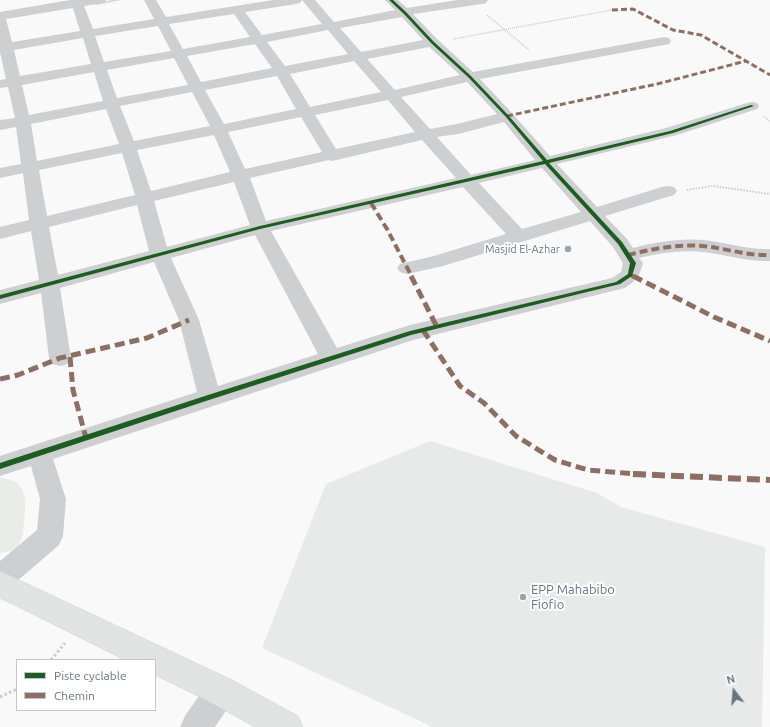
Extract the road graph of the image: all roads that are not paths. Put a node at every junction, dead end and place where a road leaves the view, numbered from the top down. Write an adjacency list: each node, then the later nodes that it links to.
1 (100, 0): 7 (street)
2 (150, 0): 11 (street)
3 (296, 0): 8 (street)
4 (308, 0): 12 (street)
5 (391, 0): 9 (street)
6 (482, 0): 9 (street)
7 (77, 2): 10 (street); 13 (street)
8 (238, 9): 11 (street); 14 (street)
9 (405, 13): 12 (street); 16 (street)
10 (0, 17): 17 (street)
11 (161, 22): 13 (street); 18 (street)
12 (330, 26): 14 (street); 19 (street)
13 (88, 34): 17 (street); 20 (street)
14 (259, 39): 18 (street); 21 (street)
15 (664, 41): 22 (street)
16 (432, 42): 19 (street); 22 (street)
17 (3, 48): 23 (street)
18 (179, 53): 20 (street); 24 (street)
19 (358, 56): 21 (street); 25 (street)
20 (100, 66): 23 (street); 26 (street)
21 (281, 71): 24 (street); 28 (street)
22 (470, 77): 25 (street); 29 (street)
23 (7, 83): 30 (street)
24 (196, 87): 26 (street); 32 (street)
25 (391, 95): 28 (street); 33 (street)
26 (112, 104): 30 (street); 34 (street)
27 (752, 106): 36 (street)
28 (306, 112): 32 (street); 35 (street)
29 (507, 116): 33 (street); 36 (street)
30 (23, 120): 31 (street); 37 (street)
31 (0, 125)
32 (219, 129): 34 (street); 39 (street)
33 (426, 134): 35 (street); 40 (street)
34 (128, 146): 37 (street); 42 (street)
35 (332, 156): 39 (street)
36 (545, 161): 40 (street); 43 (street)
37 (30, 167): 38 (street); 44 (street)
38 (0, 173)
39 (240, 175): 42 (street); 45 (street)
40 (467, 181): 45 (street); 47 (street)
41 (668, 191): 43 (street)
42 (146, 198): 44 (street); 48 (street)
43 (593, 214): 47 (street); 49 (street)
44 (39, 224): 46 (street); 52 (street)
45 (260, 228): 48 (street); 55 (street)
46 (0, 233)
47 (519, 237): 51 (street)
48 (160, 255): 52 (street); 56 (street)
49 (628, 255): 50 (street); 55 (street)
50 (770, 255)
51 (407, 268)
52 (50, 284): 53 (street); 54 (street)
53 (0, 297)
54 (60, 358)
55 (331, 358): 56 (street)
56 (210, 397): 57 (street)
57 (39, 453): 58 (street); 59 (street)
58 (0, 466)
59 (0, 578)
60 (0, 584): 61 (main road)
61 (154, 659)
62 (156, 660): 63 (main road)
63 (220, 691): 64 (street); 65 (main road)
64 (196, 727)
65 (287, 727)

